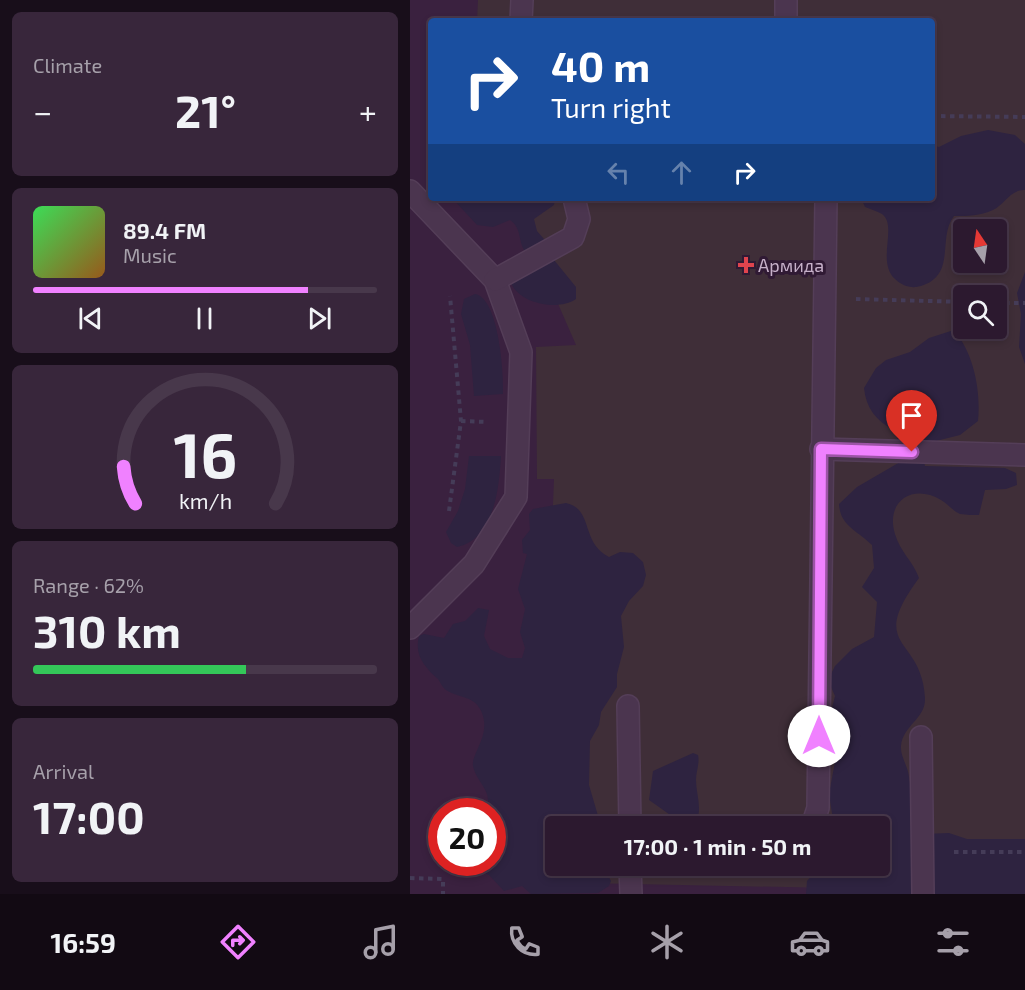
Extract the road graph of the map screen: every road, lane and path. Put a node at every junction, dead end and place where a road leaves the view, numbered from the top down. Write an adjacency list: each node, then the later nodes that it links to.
1 (522, 0): 3 (lane)
2 (786, 0): 4 (lane)
3 (521, 18)
4 (786, 18)
5 (935, 116): 6 (path)
6 (1025, 117)
7 (410, 191): 10 (lane)
8 (575, 201): 10 (lane)
9 (826, 201): 12 (lane)
10 (495, 280): 19 (lane)
11 (450, 296): 18 (path)
12 (824, 298): 13 (path); 16 (lane)
13 (953, 302)
14 (1007, 303): 15 (path)
15 (1025, 303)
16 (821, 449): 17 (lane); 23 (lane)
17 (1025, 455)
18 (449, 511)
19 (410, 628)
20 (628, 706): 22 (lane)
21 (922, 737): 24 (lane)
22 (630, 816)
23 (815, 816)
24 (923, 852): 25 (path); 30 (lane)
25 (1025, 852)
26 (630, 876): 29 (lane)
27 (410, 878): 28 (path)
28 (443, 894)
29 (631, 894)
30 (923, 894)

